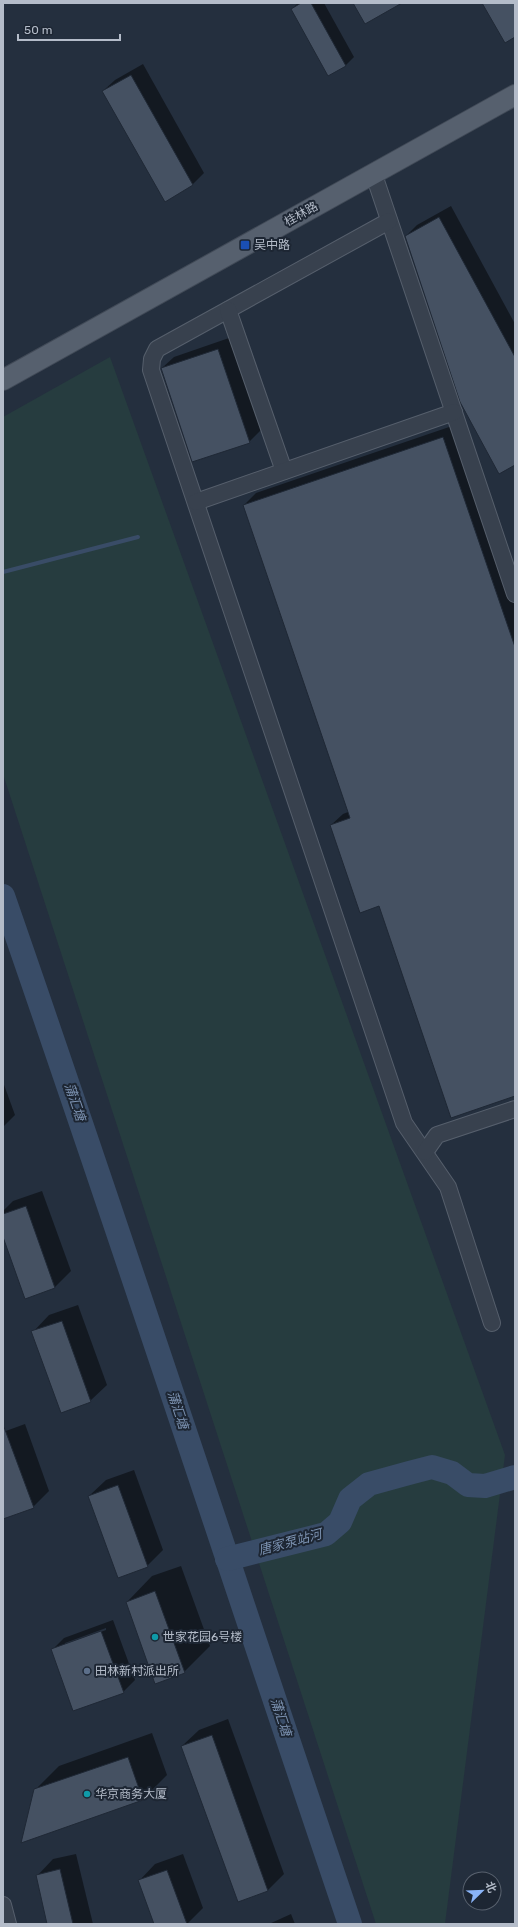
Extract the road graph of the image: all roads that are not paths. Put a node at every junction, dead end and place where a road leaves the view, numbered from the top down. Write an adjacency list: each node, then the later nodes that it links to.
1 (515, 95): 2 (main road, 桂林路)
2 (374, 175): 3 (street); 5 (main road, 桂林路)
3 (389, 221): 4 (street); 6 (street)
4 (228, 310): 7 (street); 8 (street)
5 (3, 380)
6 (454, 412): 7 (street); 9 (street)
7 (284, 471): 8 (street)
8 (196, 502): 11 (street)
9 (515, 594)
10 (515, 1109): 11 (street)
11 (425, 1152): 12 (street)
12 (492, 1323)
13 (3, 1906): 14 (street)
14 (8, 1924)

